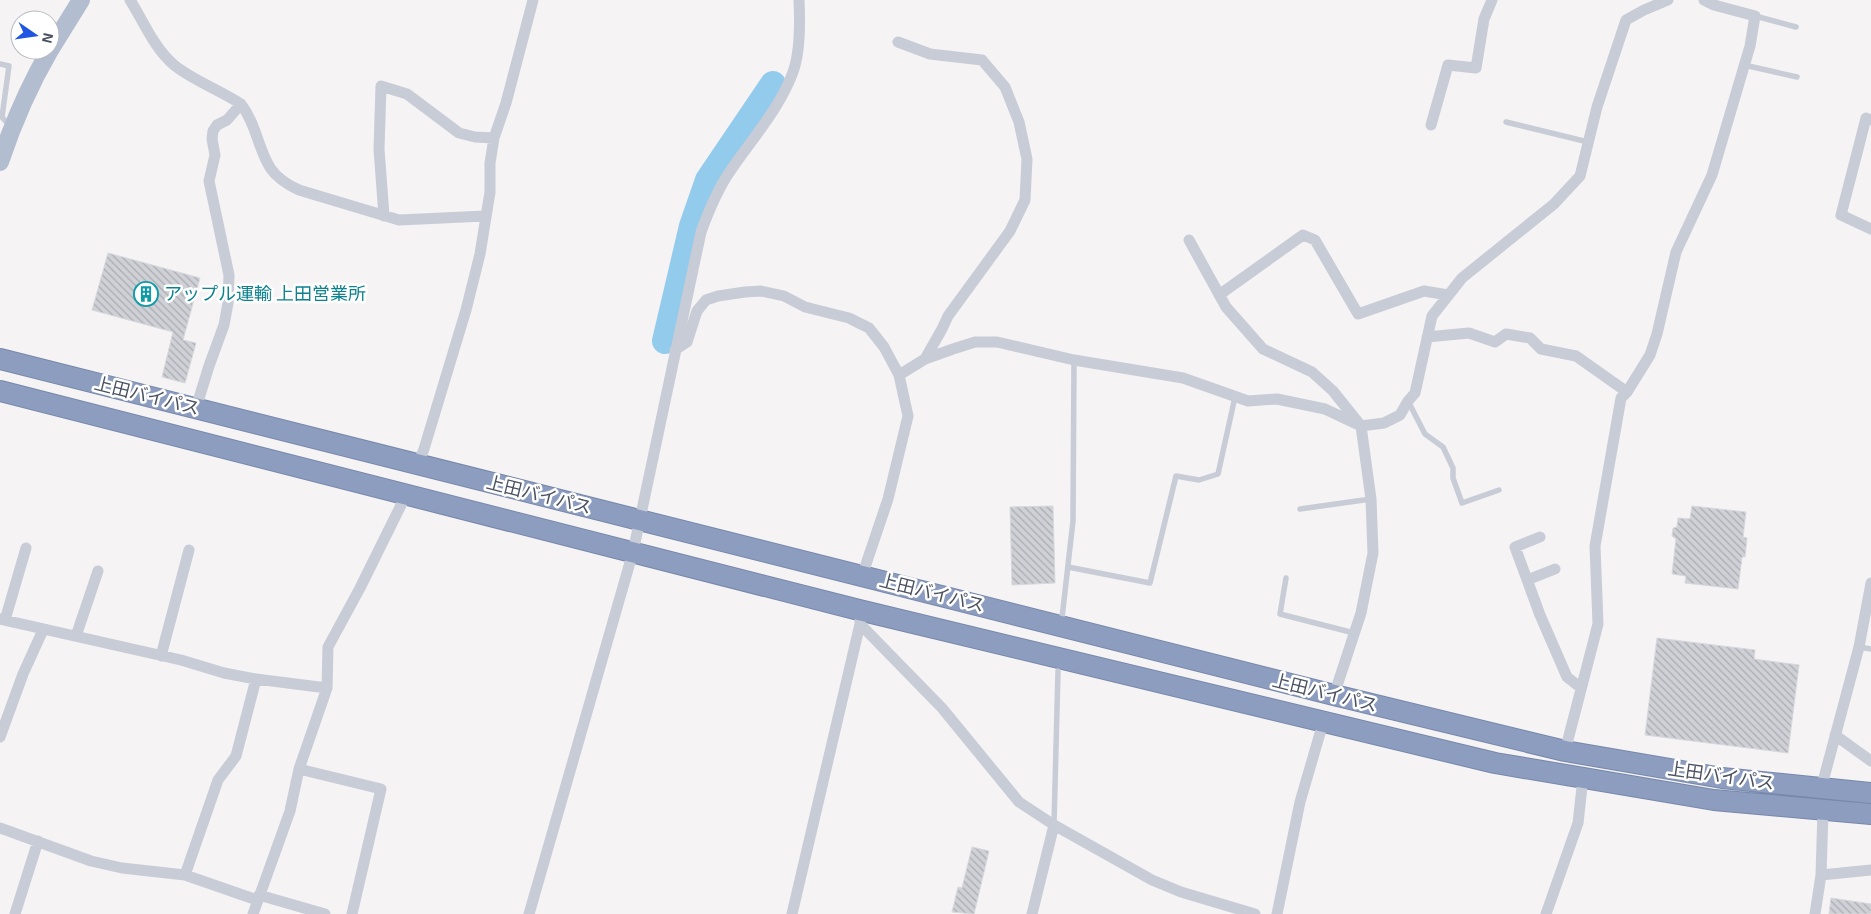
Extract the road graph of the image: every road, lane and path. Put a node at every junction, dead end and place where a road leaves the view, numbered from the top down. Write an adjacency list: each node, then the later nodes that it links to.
1 (81, 0): 10 (main road)
2 (130, 0): 16 (street)
3 (533, 0): 21 (street)
4 (799, 0): 31 (street)
5 (1492, 0): 19 (street)
6 (1667, 0): 22 (street)
7 (1704, 0): 8 (street)
8 (1755, 16): 9 (lane); 14 (street)
9 (1796, 27)
10 (60, 34)
11 (898, 42): 33 (street)
12 (45, 60): 20 (main road)
13 (0, 64): 20 (lane)
14 (1744, 65): 15 (lane); 37 (street)
15 (1797, 77)
16 (241, 104): 24 (street); 40 (street)
17 (1871, 120): 26 (street)
18 (1506, 122): 22 (lane)
19 (1431, 125)
20 (12, 127): 23 (main road)
21 (494, 138): 24 (street); 25 (street)
22 (1588, 142): 29 (street)
23 (0, 162)
24 (384, 216): 25 (street)
25 (485, 216): 42 (street)
26 (1871, 229)
27 (1189, 240): 28 (street)
28 (1219, 295): 29 (street); 41 (street)
29 (1448, 295): 30 (street)
30 (1427, 337): 37 (street); 39 (street)
31 (675, 350): 35 (street); 47 (street)
32 (0, 359): 40 (highway, 上田バイパス)
33 (925, 359): 34 (street); 35 (street)
34 (1074, 360): 38 (street); 52 (lane)
35 (900, 375): 55 (street)
36 (0, 391): 44 (highway, 上田バイパス)
37 (1627, 392): 72 (street)
38 (1235, 397): 41 (street); 52 (lane)
39 (1408, 401): 41 (street); 43 (lane)
40 (196, 408): 42 (highway, 上田バイパス)
41 (1361, 426): 45 (street)
42 (418, 464): 47 (highway, 上田バイパス)
43 (1498, 490)
44 (406, 495): 51 (highway, 上田バイパス); 71 (street)
45 (1371, 499): 46 (lane); 64 (street)
46 (1300, 510)
47 (640, 520): 51 (street); 55 (highway, 上田バイパス)
48 (1540, 537): 57 (street)
49 (26, 548): 62 (street)
50 (189, 550): 68 (street)
51 (633, 552): 60 (highway, 上田バイパス); 96 (street)
52 (1068, 567): 61 (lane)
53 (1555, 569): 57 (street)
54 (98, 571): 65 (street)
55 (862, 576): 73 (highway, 上田バイパス)
56 (1286, 578): 64 (lane)
57 (1527, 580): 72 (street)
58 (1871, 584): 59 (street)
59 (1869, 601): 66 (street)
60 (860, 617): 74 (highway, 上田バイパス); 85 (street); 97 (street)
61 (1062, 618)
62 (3, 620): 63 (street)
63 (43, 630): 65 (street); 76 (street)
64 (1354, 633): 73 (street)
65 (76, 636): 68 (street)
66 (1859, 647): 67 (lane); 75 (street)
67 (1871, 649)
68 (161, 656): 70 (street)
69 (1058, 671): 85 (lane)
70 (256, 679): 71 (street); 89 (street)
71 (327, 688): 79 (street)
72 (1581, 688): 77 (street)
73 (1334, 695): 77 (highway, 上田バイパス)
74 (1323, 723): 80 (highway, 上田バイパス); 100 (street)
75 (1835, 735): 78 (street); 81 (street)
76 (0, 737)
77 (1565, 751): 81 (highway, 上田バイパス)
78 (1871, 761)
79 (299, 769): 91 (street); 95 (street)
80 (1583, 778): 83 (highway, 上田バイパス); 101 (street)
81 (1821, 789): 82 (highway, 上田バイパス)
82 (1871, 793)
83 (1823, 811): 84 (highway, 上田バイパス); 90 (street)
84 (1871, 814)
85 (1054, 825): 98 (street); 99 (street)
86 (0, 828): 87 (street)
87 (38, 841): 89 (street); 92 (street)
88 (1871, 870): 90 (street)
89 (185, 875): 91 (street)
90 (1821, 875): 102 (street)
91 (258, 897): 93 (street); 94 (street)
92 (15, 914)
93 (252, 914)
94 (324, 914)
95 (352, 914)
96 (529, 914)
97 (792, 914)
98 (1032, 914)
99 (1255, 914)
100 (1277, 914)
101 (1546, 914)
102 (1815, 914)

